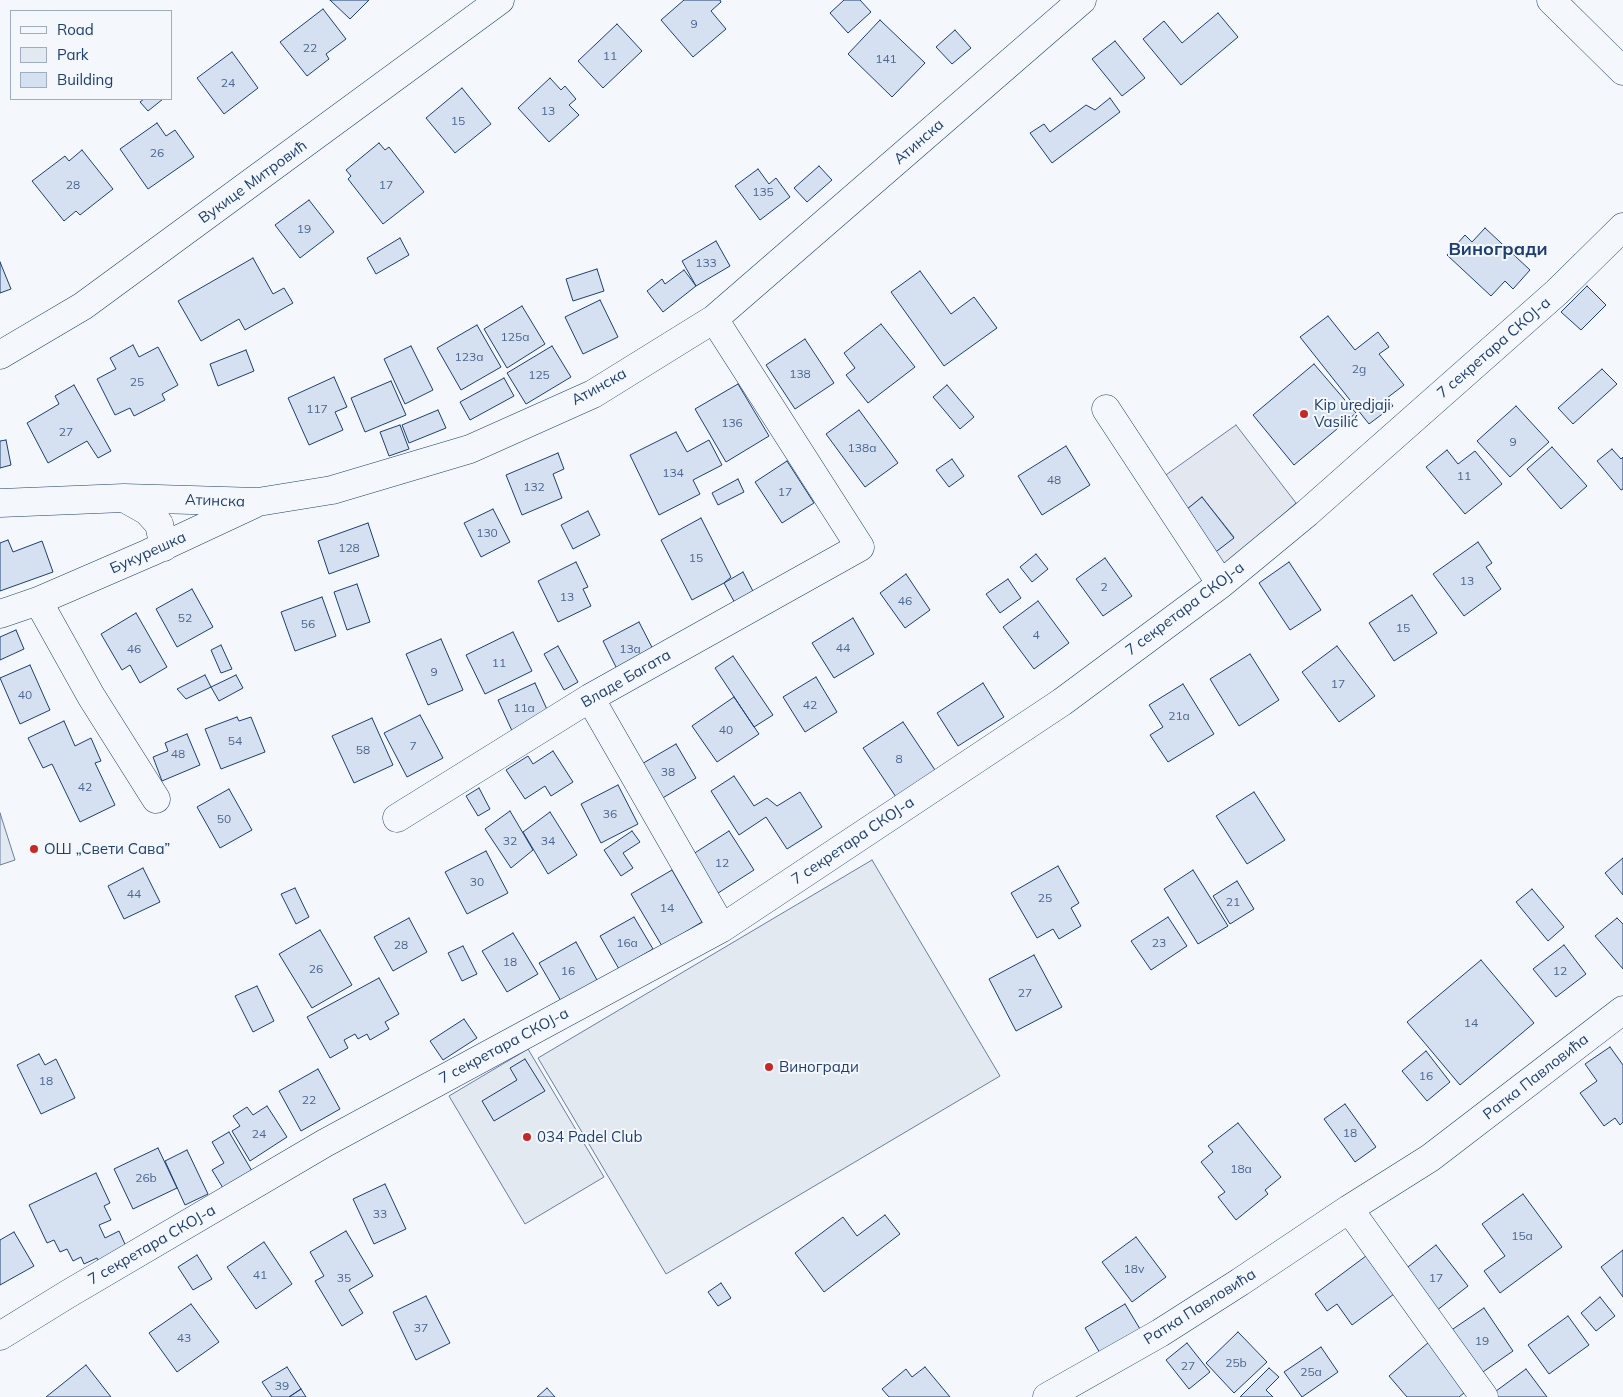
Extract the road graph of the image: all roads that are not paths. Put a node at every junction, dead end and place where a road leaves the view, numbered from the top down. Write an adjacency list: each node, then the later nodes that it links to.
1 (500, 0): 7 (street, Вукице Митровић)
2 (1082, 0): 6 (street, Атинска)
3 (1564, 3): 4 (street)
4 (1623, 71)
5 (1623, 226): 13 (street, 7 секретара СКОЈ-а)
6 (714, 319): 10 (street, Атинска); 16 (street, Владе Багата)
7 (0, 355)
8 (1106, 409): 13 (street)
9 (124, 498): 10 (street, Атинска); 11 (street, Атинска); 12 (street)
10 (258, 502): 12 (street, Букурешка)
11 (0, 503)
12 (164, 547): 14 (street, Букурешка)
13 (1221, 584): 19 (street, 7 секретара СКОЈ-а)
14 (38, 601): 15 (street, Букурешка); 17 (street)
15 (0, 614)
16 (590, 698): 18 (street, Владе Багата); 19 (street)
17 (156, 799)
18 (397, 818)
19 (722, 928): 22 (street, 7 секретара СКОЈ-а)
20 (1623, 1010): 21 (street, Ратка Павловића)
21 (1349, 1209): 23 (street, Ратка Павловића); 24 (street)
22 (0, 1336)
23 (1047, 1397)
24 (1484, 1397)

